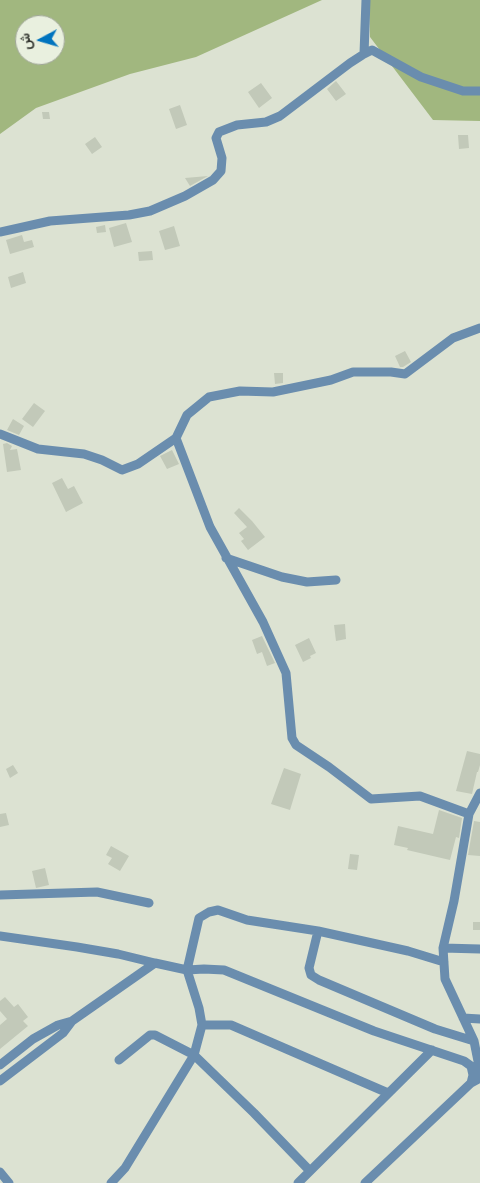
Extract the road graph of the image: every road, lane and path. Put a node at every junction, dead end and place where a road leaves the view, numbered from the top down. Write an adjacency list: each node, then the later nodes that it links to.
1 (366, 0): 2 (street)
2 (364, 54): 3 (street); 4 (street)
3 (480, 91)
4 (0, 232)
5 (480, 328): 7 (street)
6 (0, 434): 7 (street)
7 (176, 438): 8 (street)
8 (226, 558): 9 (street); 11 (street)
9 (336, 580)
10 (480, 794): 11 (street)
11 (470, 814): 16 (street)
12 (0, 895): 13 (street)
13 (149, 903)
14 (318, 931): 18 (street); 20 (street); 25 (street)
15 (0, 936): 19 (street)
16 (443, 948): 17 (street); 18 (street)
17 (480, 949)
18 (444, 962): 21 (street)
19 (155, 963): 20 (street); 23 (street)
20 (187, 970): 24 (street); 26 (street)
21 (463, 1018): 22 (street); 25 (street)
22 (480, 1019)
23 (72, 1021): 29 (street); 32 (street)
24 (202, 1025): 27 (street); 34 (street)
25 (474, 1041): 30 (street)
26 (432, 1050): 33 (street); 34 (street)
27 (194, 1055): 28 (street); 35 (street); 38 (street)
28 (119, 1060)
29 (0, 1065)
30 (480, 1071)
31 (480, 1078): 33 (street)
32 (0, 1081)
33 (471, 1082): 40 (street)
34 (388, 1093): 35 (street)
35 (310, 1171): 39 (street)
36 (0, 1172): 37 (street)
37 (8, 1183)
38 (111, 1183)
39 (298, 1183)
40 (365, 1183)

